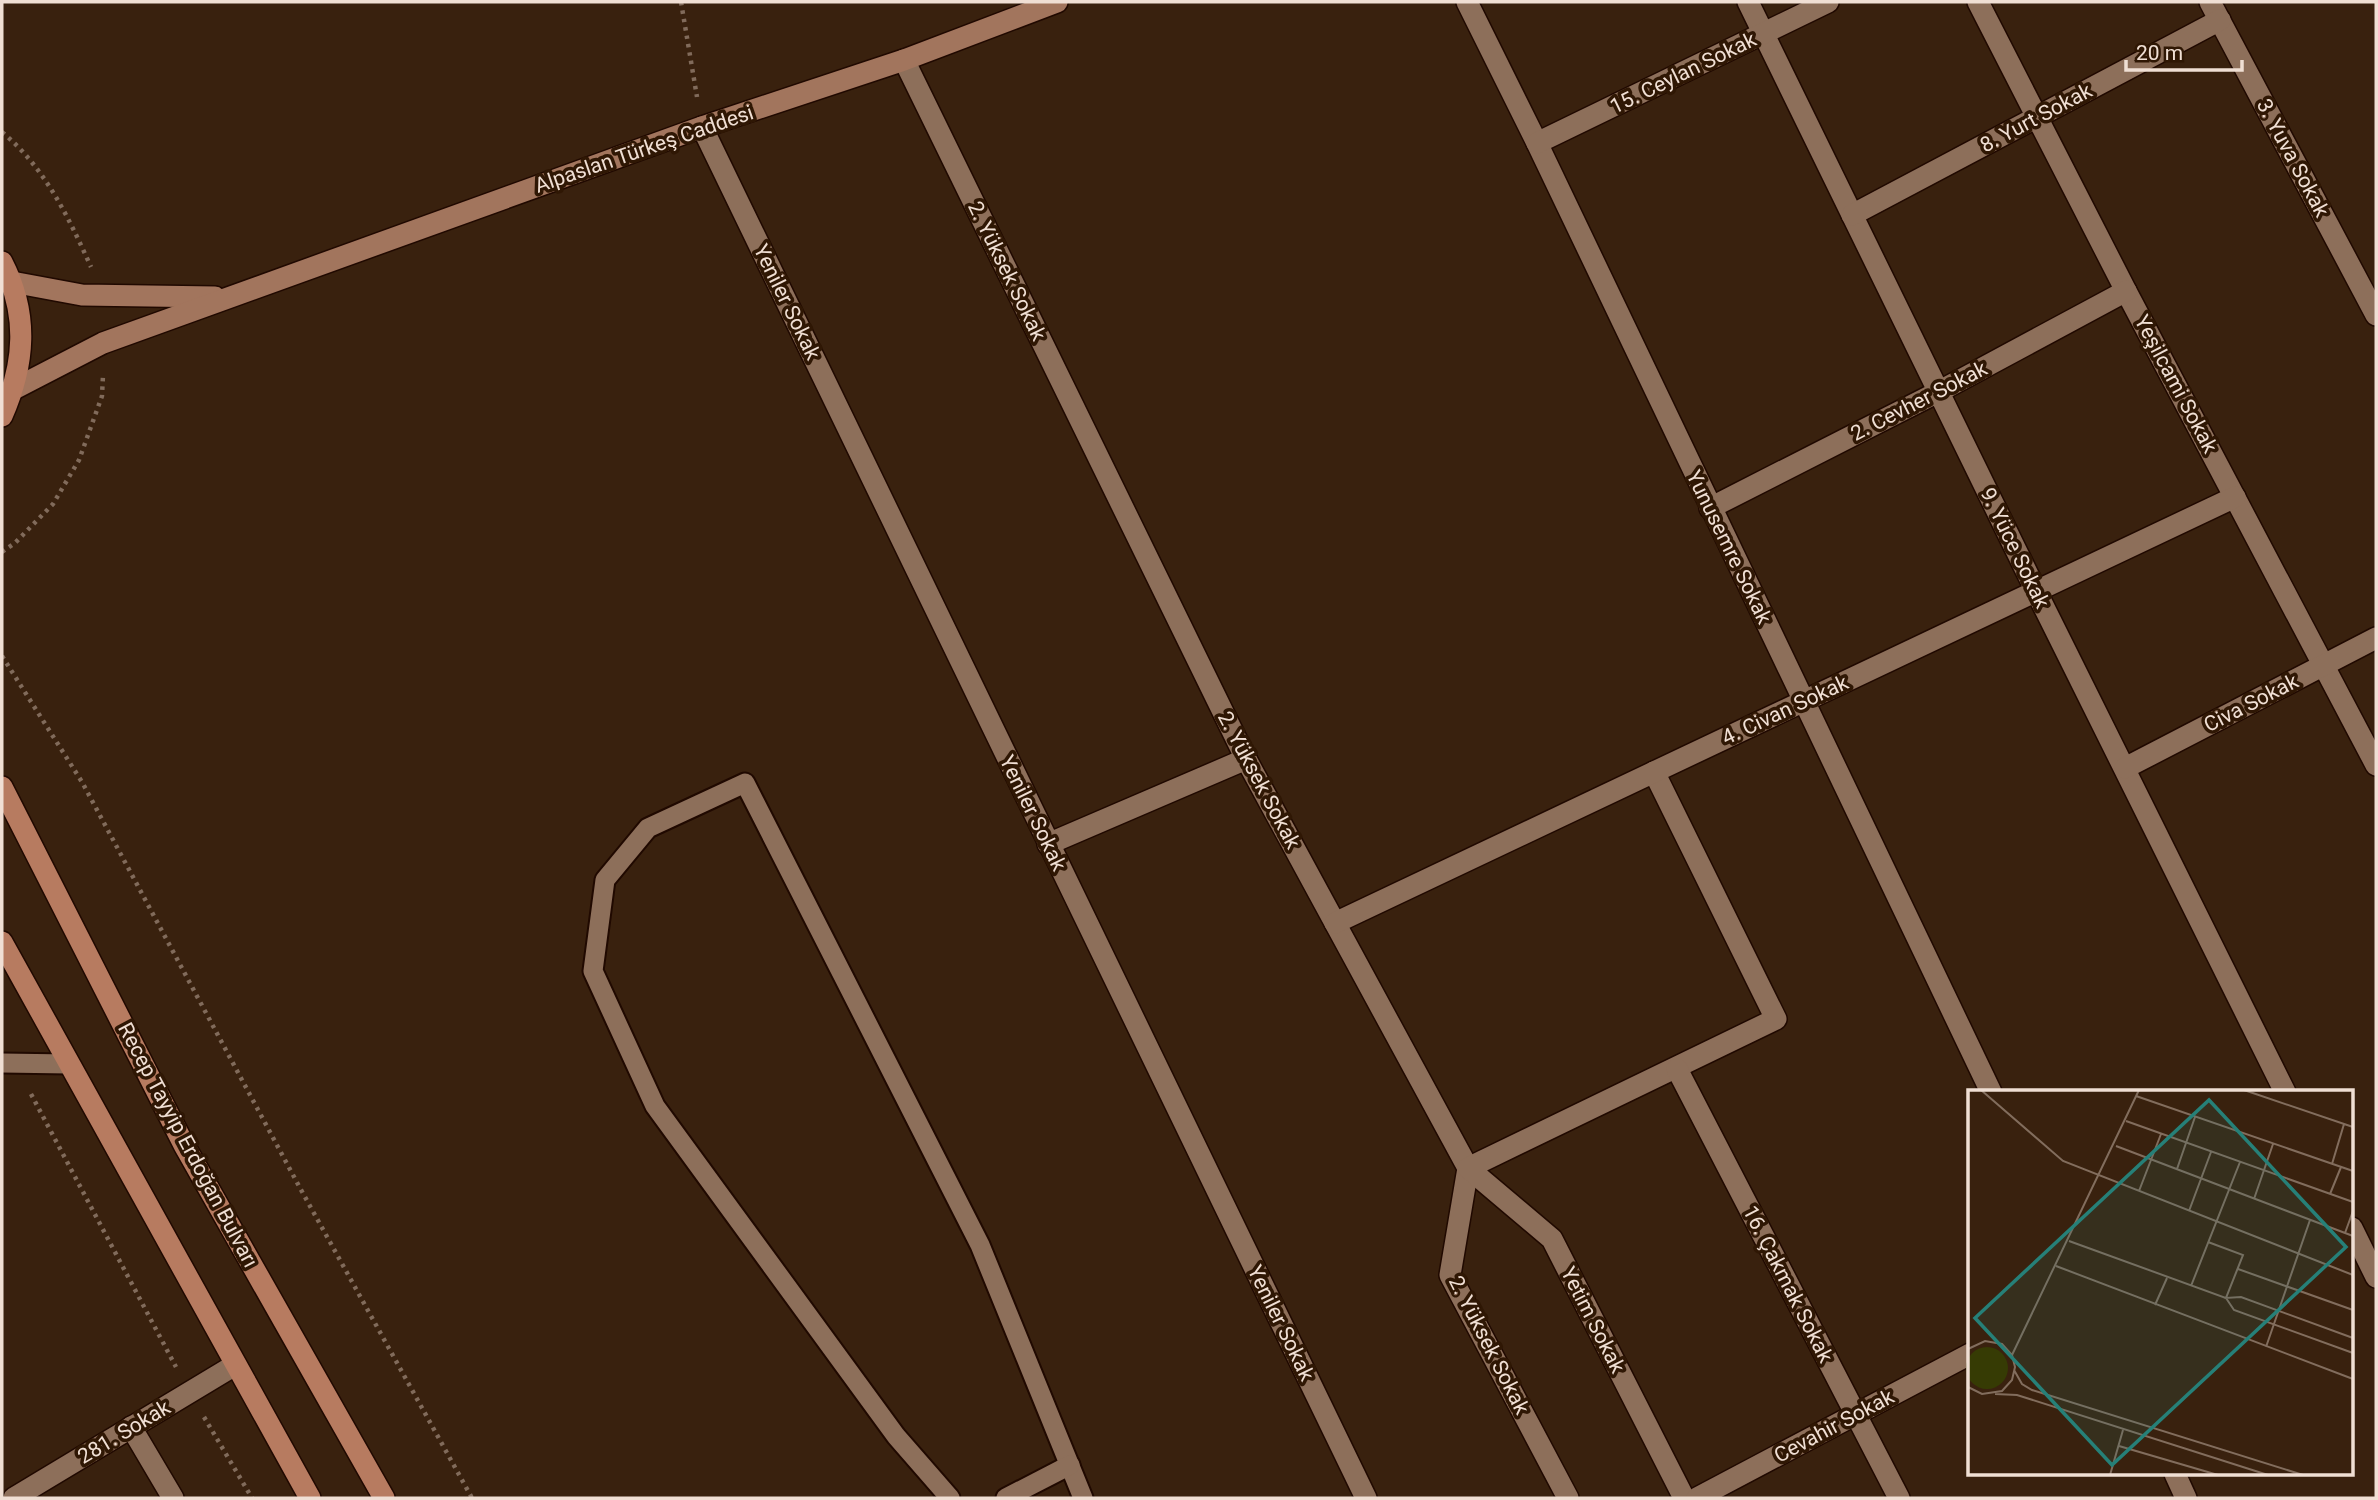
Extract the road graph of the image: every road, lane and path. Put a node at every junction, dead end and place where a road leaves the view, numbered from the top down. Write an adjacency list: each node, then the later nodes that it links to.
1 (681, 2): 11 (path)
2 (1057, 2): 9 (main road, Alpaslan Türkeş Caddesi)
3 (1467, 2): 12 (street, Yunusemre Sokak)
4 (1748, 2): 8 (street, 9. Yüce Sokak)
5 (1828, 2): 8 (street, 15. Ceylan Sokak)
6 (1978, 2): 10 (street, Yeşilcami Sokak)
7 (2215, 11): 10 (street, 8. Yurt Sokak); 18 (street, 3. Yuva Sokak)
8 (1763, 34): 12 (street, 15. Ceylan Sokak); 13 (street, 9. Yüce Sokak)
9 (904, 60): 11 (main road, Alpaslan Türkeş Caddesi); 29 (street, 2. Yüksek Sokak)
10 (2038, 117): 13 (street, 8. Yurt Sokak); 16 (street, Yeşilcami Sokak)
11 (702, 127): 17 (main road, Alpaslan Türkeş Caddesi); 34 (street, Yeniler Sokak)
12 (1537, 144): 23 (street, Yunusemre Sokak)
13 (1852, 215): 20 (street, 9. Yüce Sokak)
14 (2, 262): 15 (main road)
15 (12, 282): 17 (main road, Alpaslan Türkeş Caddesi); 19 (main road)
16 (2126, 291): 20 (street, 2. Cevher Sokak); 22 (street, Yeşilcami Sokak)
17 (231, 297): 19 (main road, Alpaslan Türkeş Caddesi)
18 (2376, 315)
19 (14, 389): 21 (main road)
20 (1940, 391): 23 (street, 2. Cevher Sokak); 24 (street, 9. Yüce Sokak)
21 (2, 416)
22 (2235, 496): 24 (street, 4. Civan Sokak); 27 (street, Yeşilcami Sokak)
23 (1710, 508): 28 (street, Yunusemre Sokak)
24 (2036, 591): 28 (street, 4. Civan Sokak); 31 (street, 9. Yüce Sokak)
25 (2376, 638): 27 (street, Civa Sokak)
26 (2, 656): 57 (path)
27 (2324, 666): 30 (street, Yeşilcami Sokak); 31 (street, Civa Sokak)
28 (1804, 701): 32 (street, 4. Civan Sokak); 40 (street, Yunusemre Sokak)
29 (1246, 760): 34 (street); 35 (street, 2. Yüksek Sokak)
30 (2376, 765)
31 (2125, 768): 41 (street, 9. Yüce Sokak)
32 (1654, 772): 35 (street, 4. Civan Sokak); 39 (street)
33 (2, 787): 56 (main road, Recep Tayyip Erdoğan Bulvarı)
34 (1048, 844): 61 (street, Yeniler Sokak)
35 (1335, 923): 42 (street, 2. Yüksek Sokak)
36 (2, 942): 38 (main road)
37 (8, 1063): 38 (lane); 47 (path)
38 (69, 1064): 46 (main road)
39 (1676, 1069): 42 (street); 48 (street, 16. Çakmak Sokak)
40 (1990, 1090)
41 (2284, 1090)
42 (1468, 1168): 62 (street, 2. Yüksek Sokak); 63 (street, Yetim Sokak)
43 (2354, 1232): 44 (street)
44 (2376, 1277)
45 (1968, 1355): 48 (street, Cevahir Sokak)
46 (235, 1365): 47 (street, 281. Sokak); 55 (main road)
47 (190, 1392): 49 (street, 281. Sokak); 54 (path)
48 (1855, 1415): 64 (street, Cevahir Sokak); 65 (street, 16. Çakmak Sokak)
49 (131, 1427): 52 (street, 281. Sokak); 53 (street)
50 (1070, 1465): 58 (lane); 59 (lane); 60 (lane)
51 (2176, 1476): 66 (street)
52 (14, 1498)
53 (173, 1498)
54 (252, 1498)
55 (310, 1498)
56 (384, 1498)
57 (471, 1498)
58 (950, 1498)
59 (1006, 1498)
60 (1083, 1498)
61 (1366, 1498)
62 (1567, 1498)
63 (1684, 1498)
64 (1697, 1498)
65 (1899, 1498)
66 (2186, 1498)

